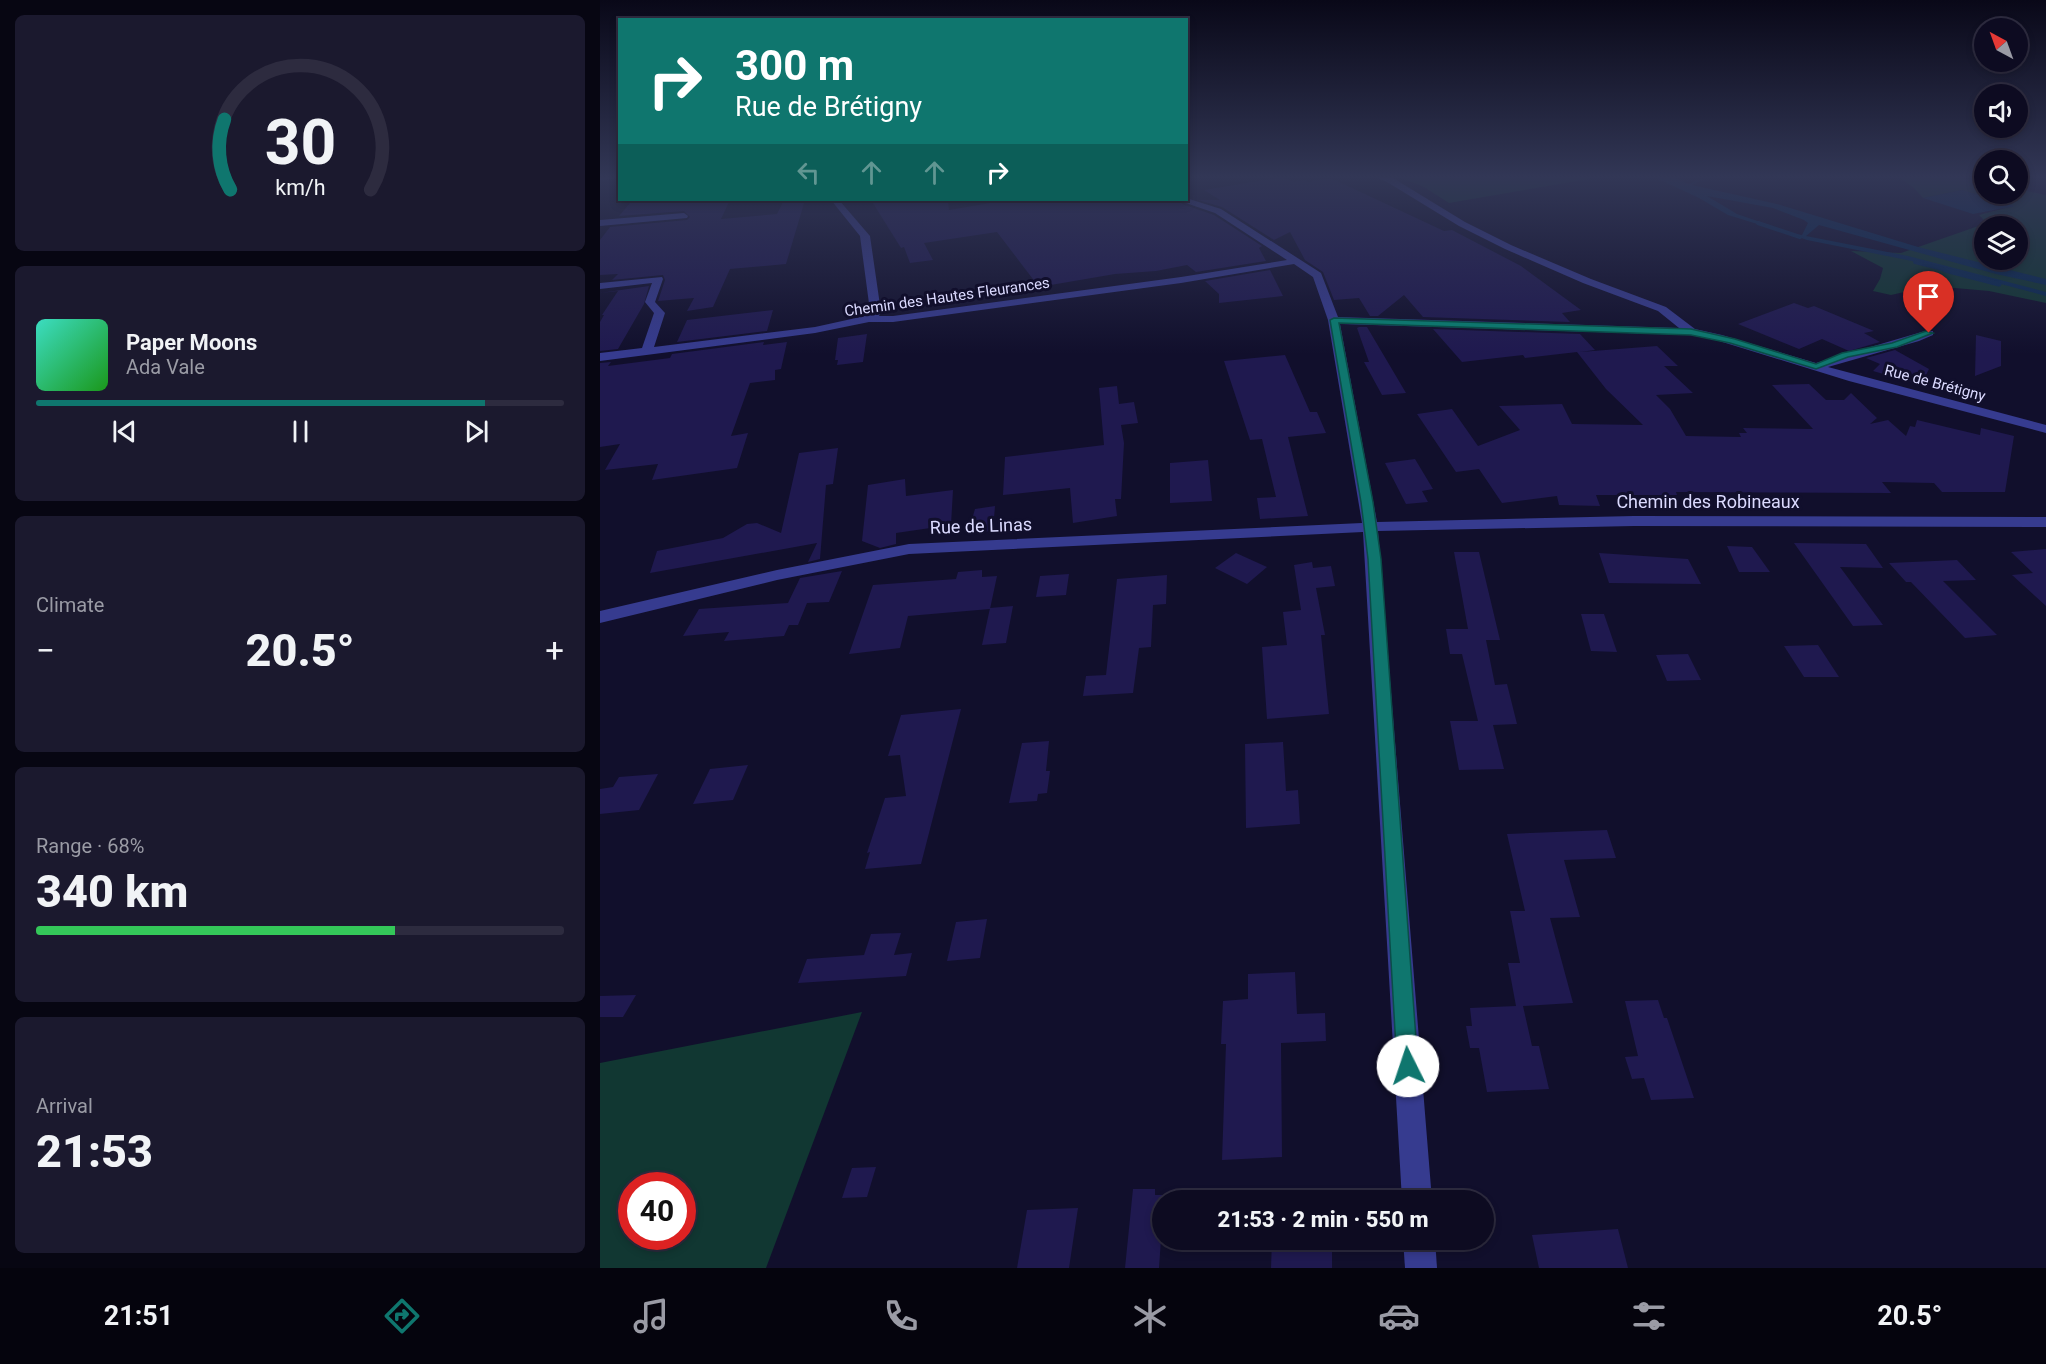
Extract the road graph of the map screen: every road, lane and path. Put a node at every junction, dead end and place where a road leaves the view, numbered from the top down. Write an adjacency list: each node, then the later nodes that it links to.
1 (864, 235): 6 (street)
2 (1256, 235): 4 (street)
3 (1484, 235): 8 (street)
4 (1297, 261): 6 (street, Chemin des Hautes Fleurances); 7 (street)
5 (600, 285): 10 (street)
6 (869, 319): 10 (street, Chemin des Hautes Fleurances)
7 (1334, 320): 8 (street, Rue de Brétigny); 15 (street)
8 (1691, 332): 12 (street, Rue de Brétigny)
9 (1929, 333): 12 (street, Rue de Brétigny)
10 (647, 351): 11 (street, Chemin des Hautes Fleurances)
11 (600, 357)
12 (1816, 367): 13 (street, Rue de Brétigny)
13 (2046, 429)
14 (2046, 522): 15 (street, Chemin des Robineaux)
15 (1370, 526): 16 (street, Rue de Linas); 17 (street)
16 (600, 617)
17 (1416, 1190)
18 (1420, 1250): 19 (street)
19 (1421, 1268)

